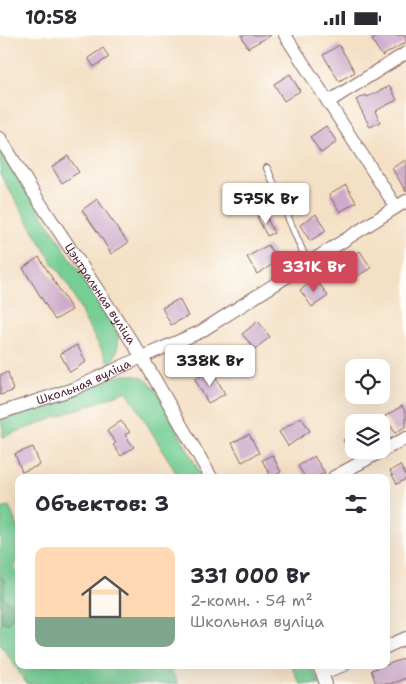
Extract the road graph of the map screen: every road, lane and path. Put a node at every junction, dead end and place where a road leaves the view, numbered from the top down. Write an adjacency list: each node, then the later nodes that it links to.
1 (285, 35): 3 (street, Школьная вуліца)
2 (406, 53): 3 (street)
3 (328, 102): 6 (street, Школьная вуліца)
4 (0, 139): 8 (street, Цэнтральная вуліца)
5 (266, 168): 7 (lane)
6 (401, 204): 7 (street, Школьная вуліца)
7 (308, 264): 8 (street, Школьная вуліца)
8 (142, 357): 9 (street, Школьная вуліца); 11 (street, Цэнтральная вуліца)
9 (0, 413)
10 (406, 439): 12 (street)
11 (209, 474)
12 (340, 474)
13 (406, 638): 14 (street)
14 (390, 645)
15 (334, 669): 16 (street)
16 (322, 674)

